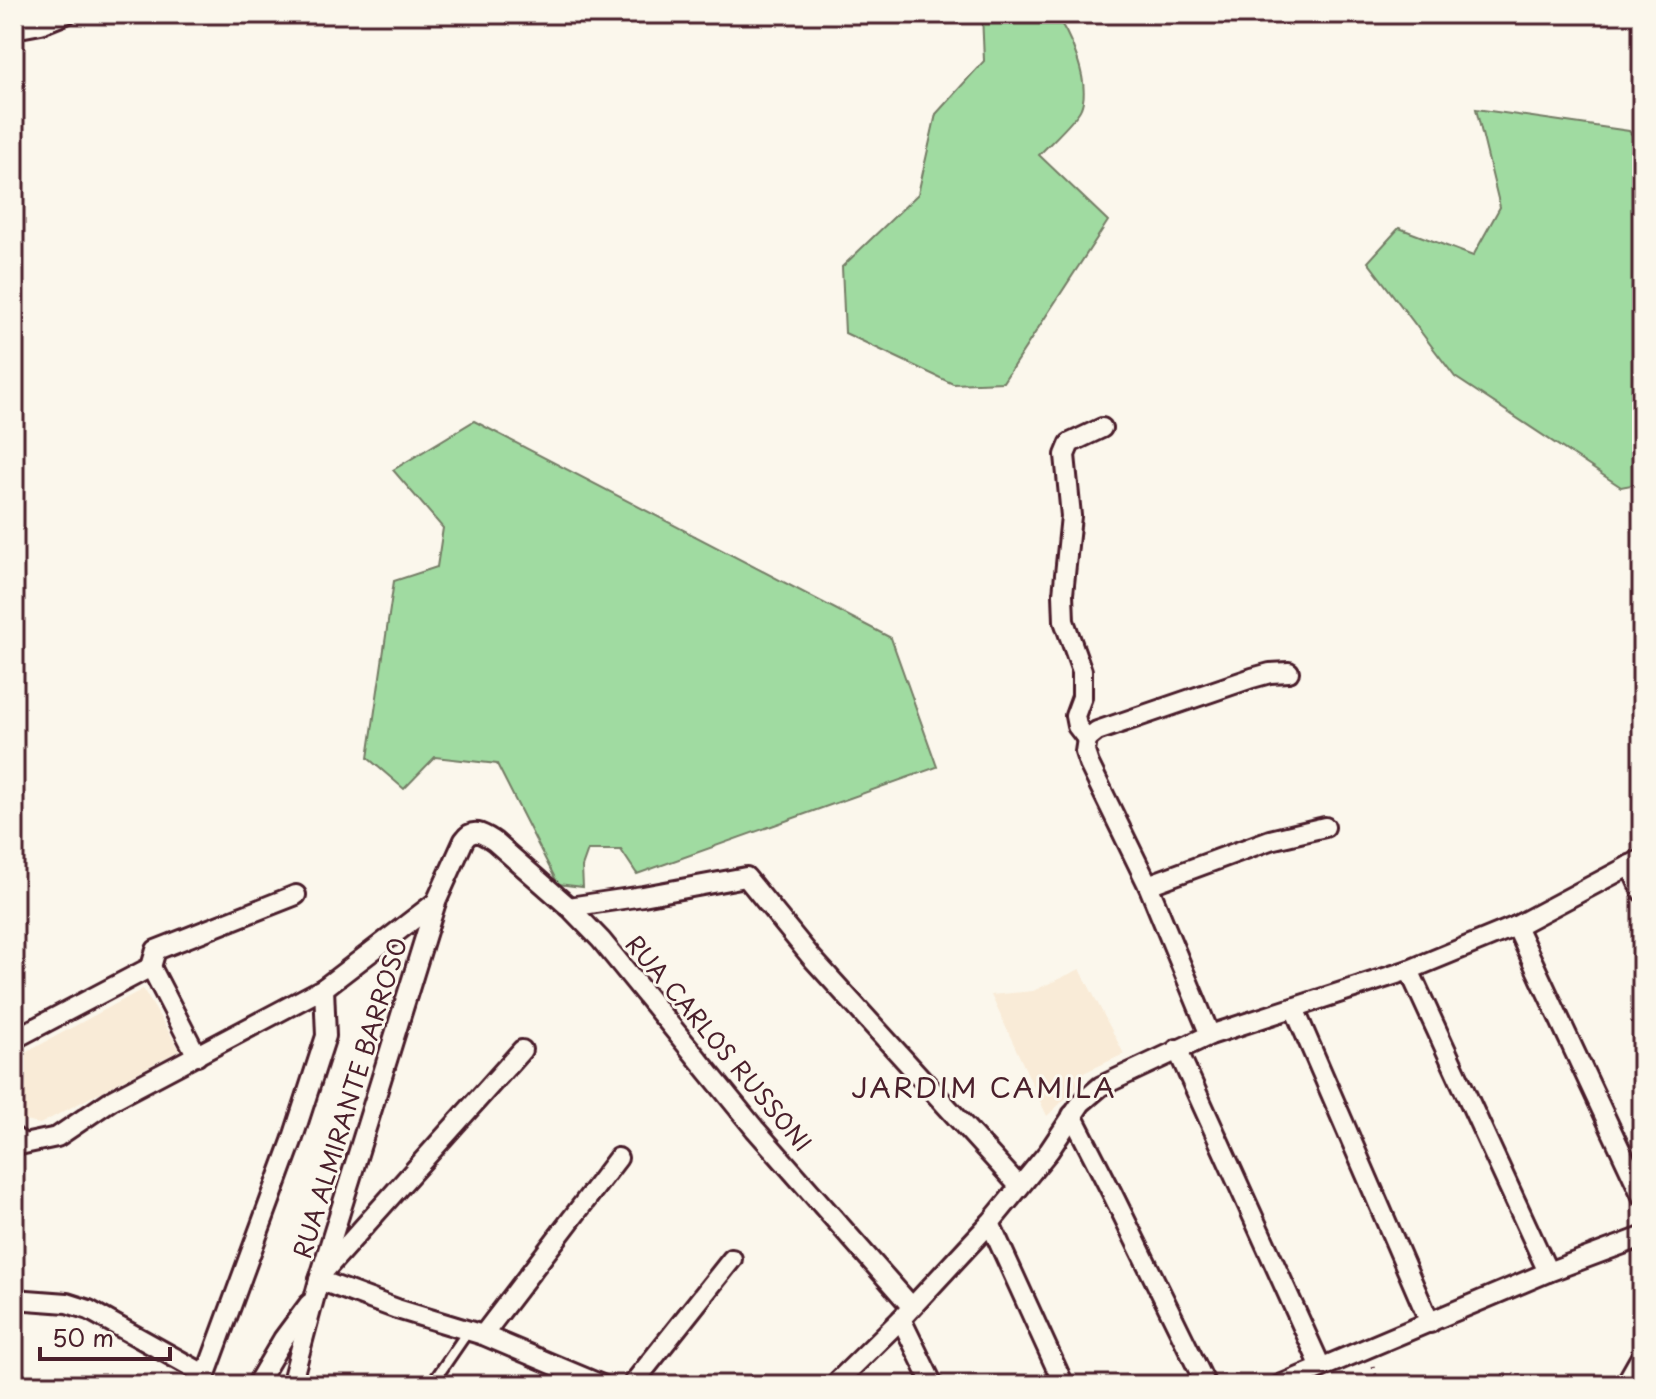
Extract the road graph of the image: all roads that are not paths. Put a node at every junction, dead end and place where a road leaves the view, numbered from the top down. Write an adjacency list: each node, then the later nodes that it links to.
1 (66, 14): 2 (street)
2 (14, 29)
3 (1102, 428): 5 (street)
4 (1289, 672): 5 (street)
5 (1087, 739): 9 (street)
6 (1325, 827): 9 (street)
7 (473, 832): 12 (street, RUA ALMIRANTE BARROSO); 13 (street, RUA CARLOS RUSSONI)
8 (1636, 862): 10 (street); 14 (street)
9 (1148, 885): 19 (street)
10 (1642, 892)
11 (296, 895): 15 (street)
12 (436, 902): 17 (street); 33 (street, RUA ALMIRANTE BARROSO)
13 (569, 907): 27 (street); 35 (street, RUA CARLOS RUSSONI)
14 (1516, 926): 16 (street); 28 (street)
15 (151, 967): 20 (street); 23 (street)
16 (1409, 970): 18 (street); 32 (street)
17 (324, 988): 23 (street); 40 (street)
18 (1294, 1008): 19 (street); 36 (street)
19 (1210, 1035): 21 (street)
20 (14, 1039)
21 (1177, 1049): 24 (street); 39 (street)
22 (522, 1050): 33 (street)
23 (197, 1056): 25 (street)
24 (1072, 1115): 27 (street); 50 (street)
25 (14, 1137)
26 (618, 1158): 37 (street)
27 (1019, 1186): 29 (street)
28 (1642, 1196)
29 (990, 1223): 35 (street); 49 (street)
30 (1642, 1237): 32 (street)
31 (732, 1259): 46 (street)
32 (1548, 1272): 36 (street)
33 (319, 1282): 37 (street); 42 (street); 43 (street, RUA ALMIRANTE BARROSO)
34 (14, 1299): 40 (street)
35 (906, 1313): 47 (street); 48 (street, RUA CARLOS RUSSONI)
36 (1430, 1323): 39 (street)
37 (476, 1333): 44 (lane); 45 (street)
38 (1642, 1355): 41 (street)
39 (1321, 1367): 51 (street)
40 (204, 1380)
41 (1621, 1383)
42 (256, 1385)
43 (291, 1385)
44 (431, 1385)
45 (602, 1385)
46 (632, 1385)
47 (834, 1385)
48 (933, 1385)
49 (1064, 1385)
50 (1206, 1385)
51 (1280, 1385)

